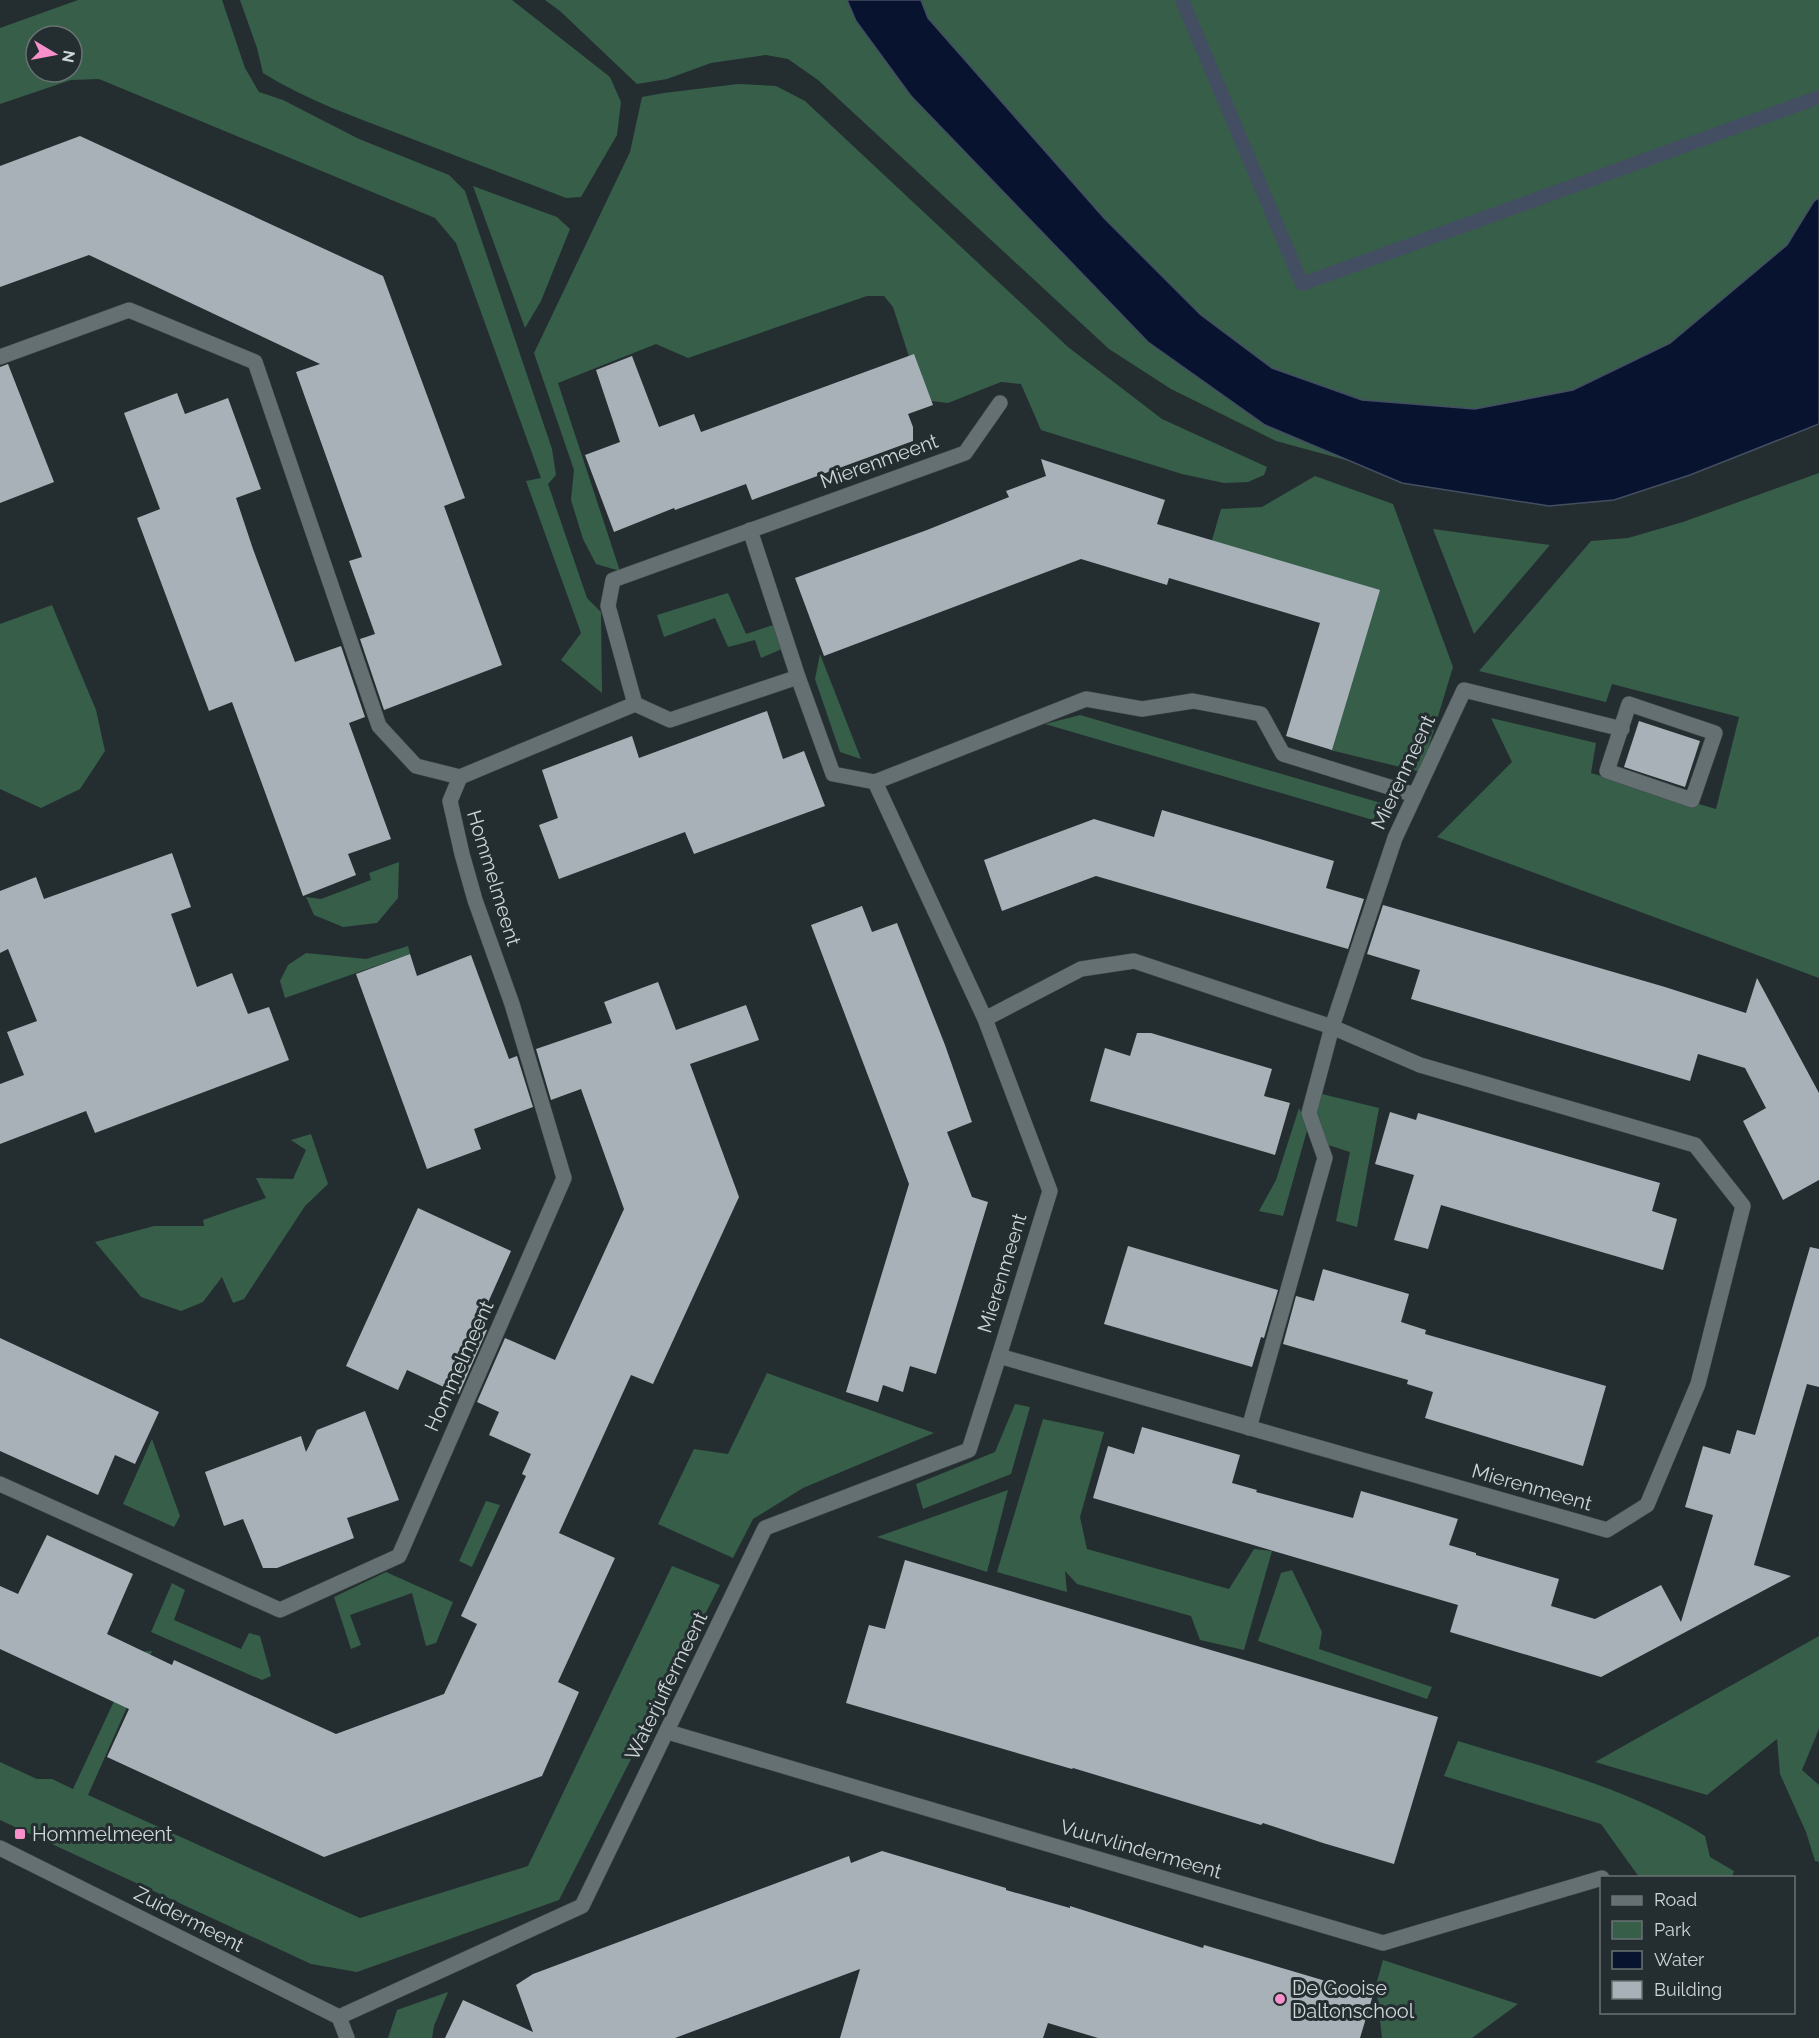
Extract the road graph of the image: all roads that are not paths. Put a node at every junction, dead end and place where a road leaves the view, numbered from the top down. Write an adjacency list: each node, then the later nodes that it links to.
1 (0, 357): 7 (street)
2 (1000, 403): 3 (street, Mierenmeent)
3 (750, 530): 4 (street); 5 (street, Mierenmeent)
4 (798, 677): 5 (street); 8 (street)
5 (635, 704): 7 (street)
6 (1622, 729): 6 (street); 9 (street, Mierenmeent)
7 (460, 777): 14 (street, Hommelmeent)
8 (875, 782): 9 (street); 10 (street, Mierenmeent)
9 (1415, 795): 11 (street, Mierenmeent)
10 (986, 1019): 11 (street, Mierenmeent); 12 (street, Mierenmeent)
11 (1332, 1027): 13 (street); 13 (street, Mierenmeent)
12 (999, 1356): 13 (street, Mierenmeent); 15 (street, Waterjuffermeent)
13 (1249, 1428)
14 (0, 1484)
15 (668, 1732): 17 (street, Vuurvlindermeent); 18 (street, Waterjuffermeent)
16 (0, 1848): 18 (street, Zuidermeent)
17 (1600, 1879)
18 (339, 2017): 19 (street)
19 (347, 2038)

